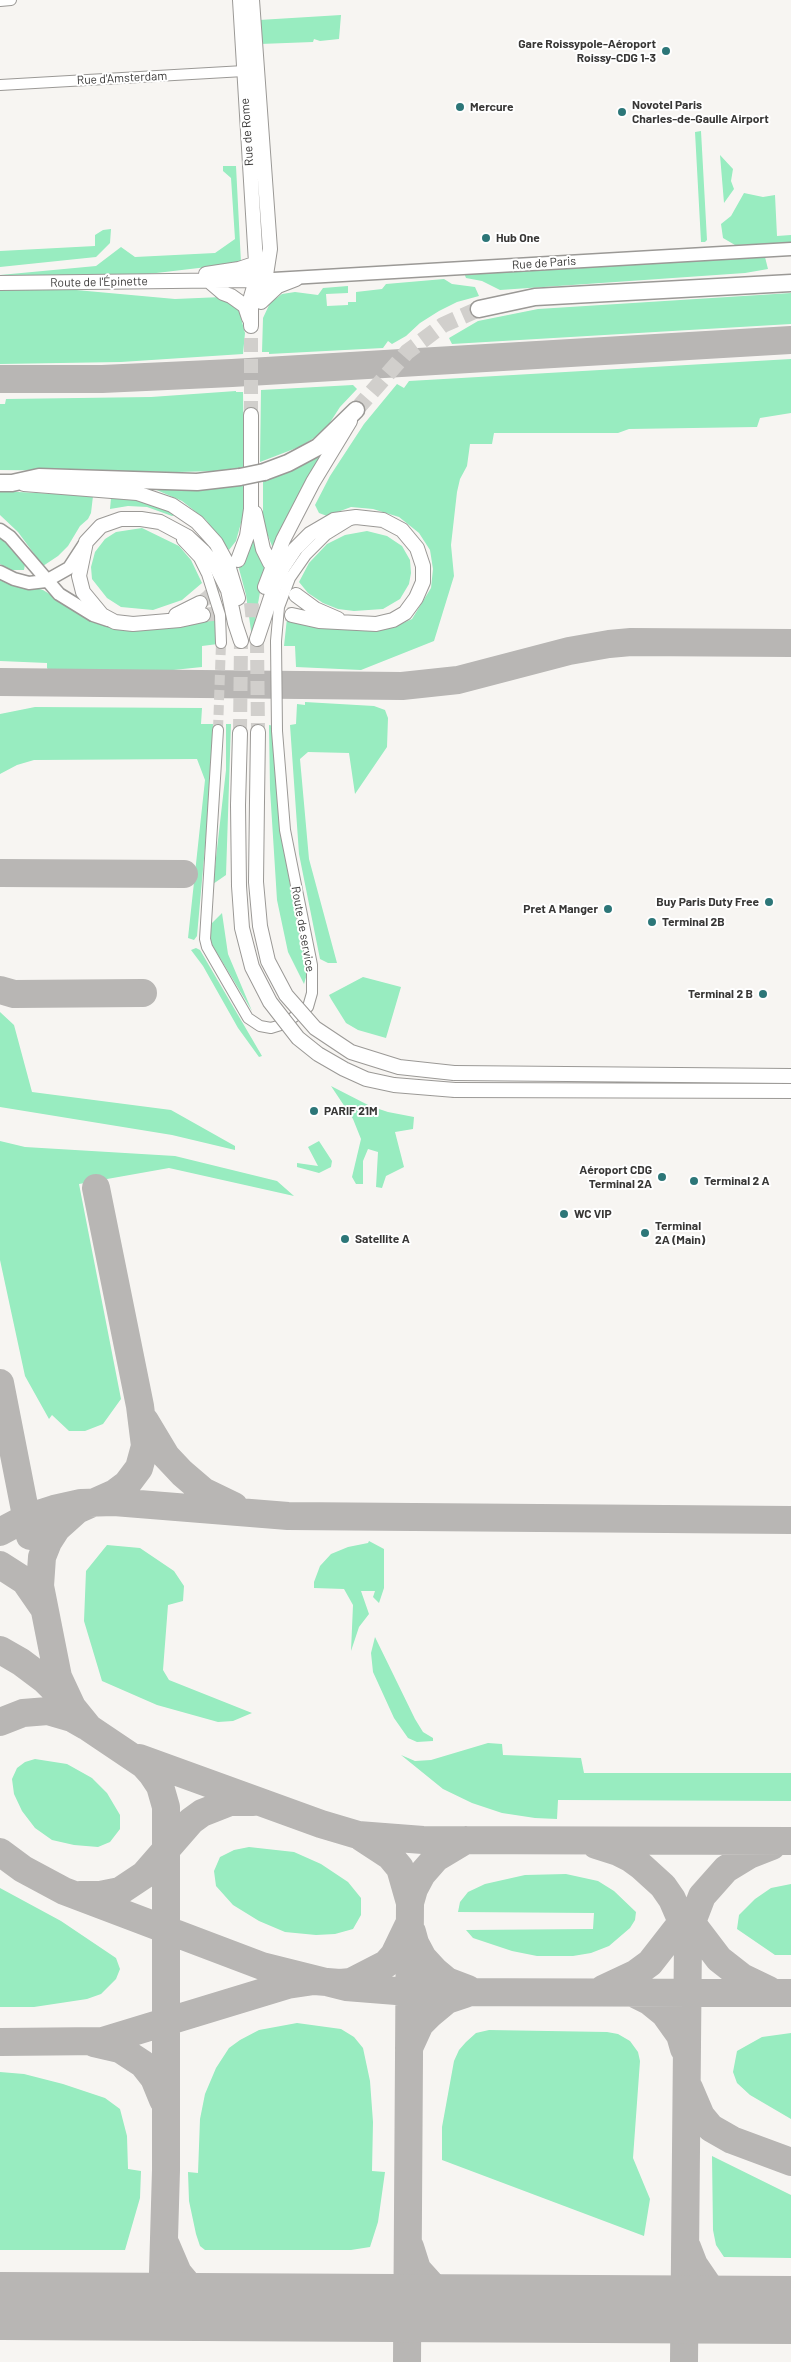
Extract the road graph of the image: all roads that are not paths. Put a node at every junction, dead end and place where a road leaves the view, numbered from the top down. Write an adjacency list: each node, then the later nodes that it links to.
1 (11, 0): 4 (street)
2 (240, 0): 5 (main road, Rue de Rome)
3 (252, 0): 8 (main road, Rue de Rome)
4 (0, 1)
5 (244, 71): 6 (street, Rue d'Amsterdam); 9 (main road, Rue de Rome)
6 (0, 85)
7 (791, 249): 10 (street, Rue de Paris)
8 (270, 259): 9 (main road); 11 (main road, Rue de Rome)
9 (256, 263): 11 (main road, Rue de Rome); 12 (main road, Route de l'Épinette)
10 (296, 278): 11 (street, Rue de Paris); 15 (main road, Rue de Paris)
11 (261, 280): 12 (main road, Route de l'Épinette); 15 (main road, Rue de Paris); 17 (main road)
12 (204, 281): 14 (main road, Route de l'Épinette); 17 (main road)
13 (791, 282): 16 (main road)
14 (0, 283)
15 (262, 301): 17 (main road, Rue de Paris)
16 (479, 309)
17 (251, 326)
18 (356, 410): 20 (main road, bridge); 22 (main road)
19 (251, 415): 20 (main road)
20 (246, 482): 21 (main road); 26 (main road); 27 (main road)
21 (6, 483): 23 (main road)
22 (356, 517): 34 (main road); 36 (street, Route de service)
23 (160, 522): 25 (main road); 35 (street)
24 (0, 530): 29 (street)
25 (86, 542): 29 (street); 33 (main road)
26 (238, 560)
27 (270, 563)
28 (0, 572): 29 (street)
29 (46, 581): 33 (street)
30 (296, 595): 34 (main road)
31 (201, 609): 33 (main road)
32 (292, 615): 34 (main road)
33 (115, 622)
34 (356, 623)
35 (221, 643)
36 (218, 730)
37 (258, 732): 39 (main road, bridge)
38 (240, 733): 40 (main road, bridge)
39 (791, 1076)
40 (791, 1091)

